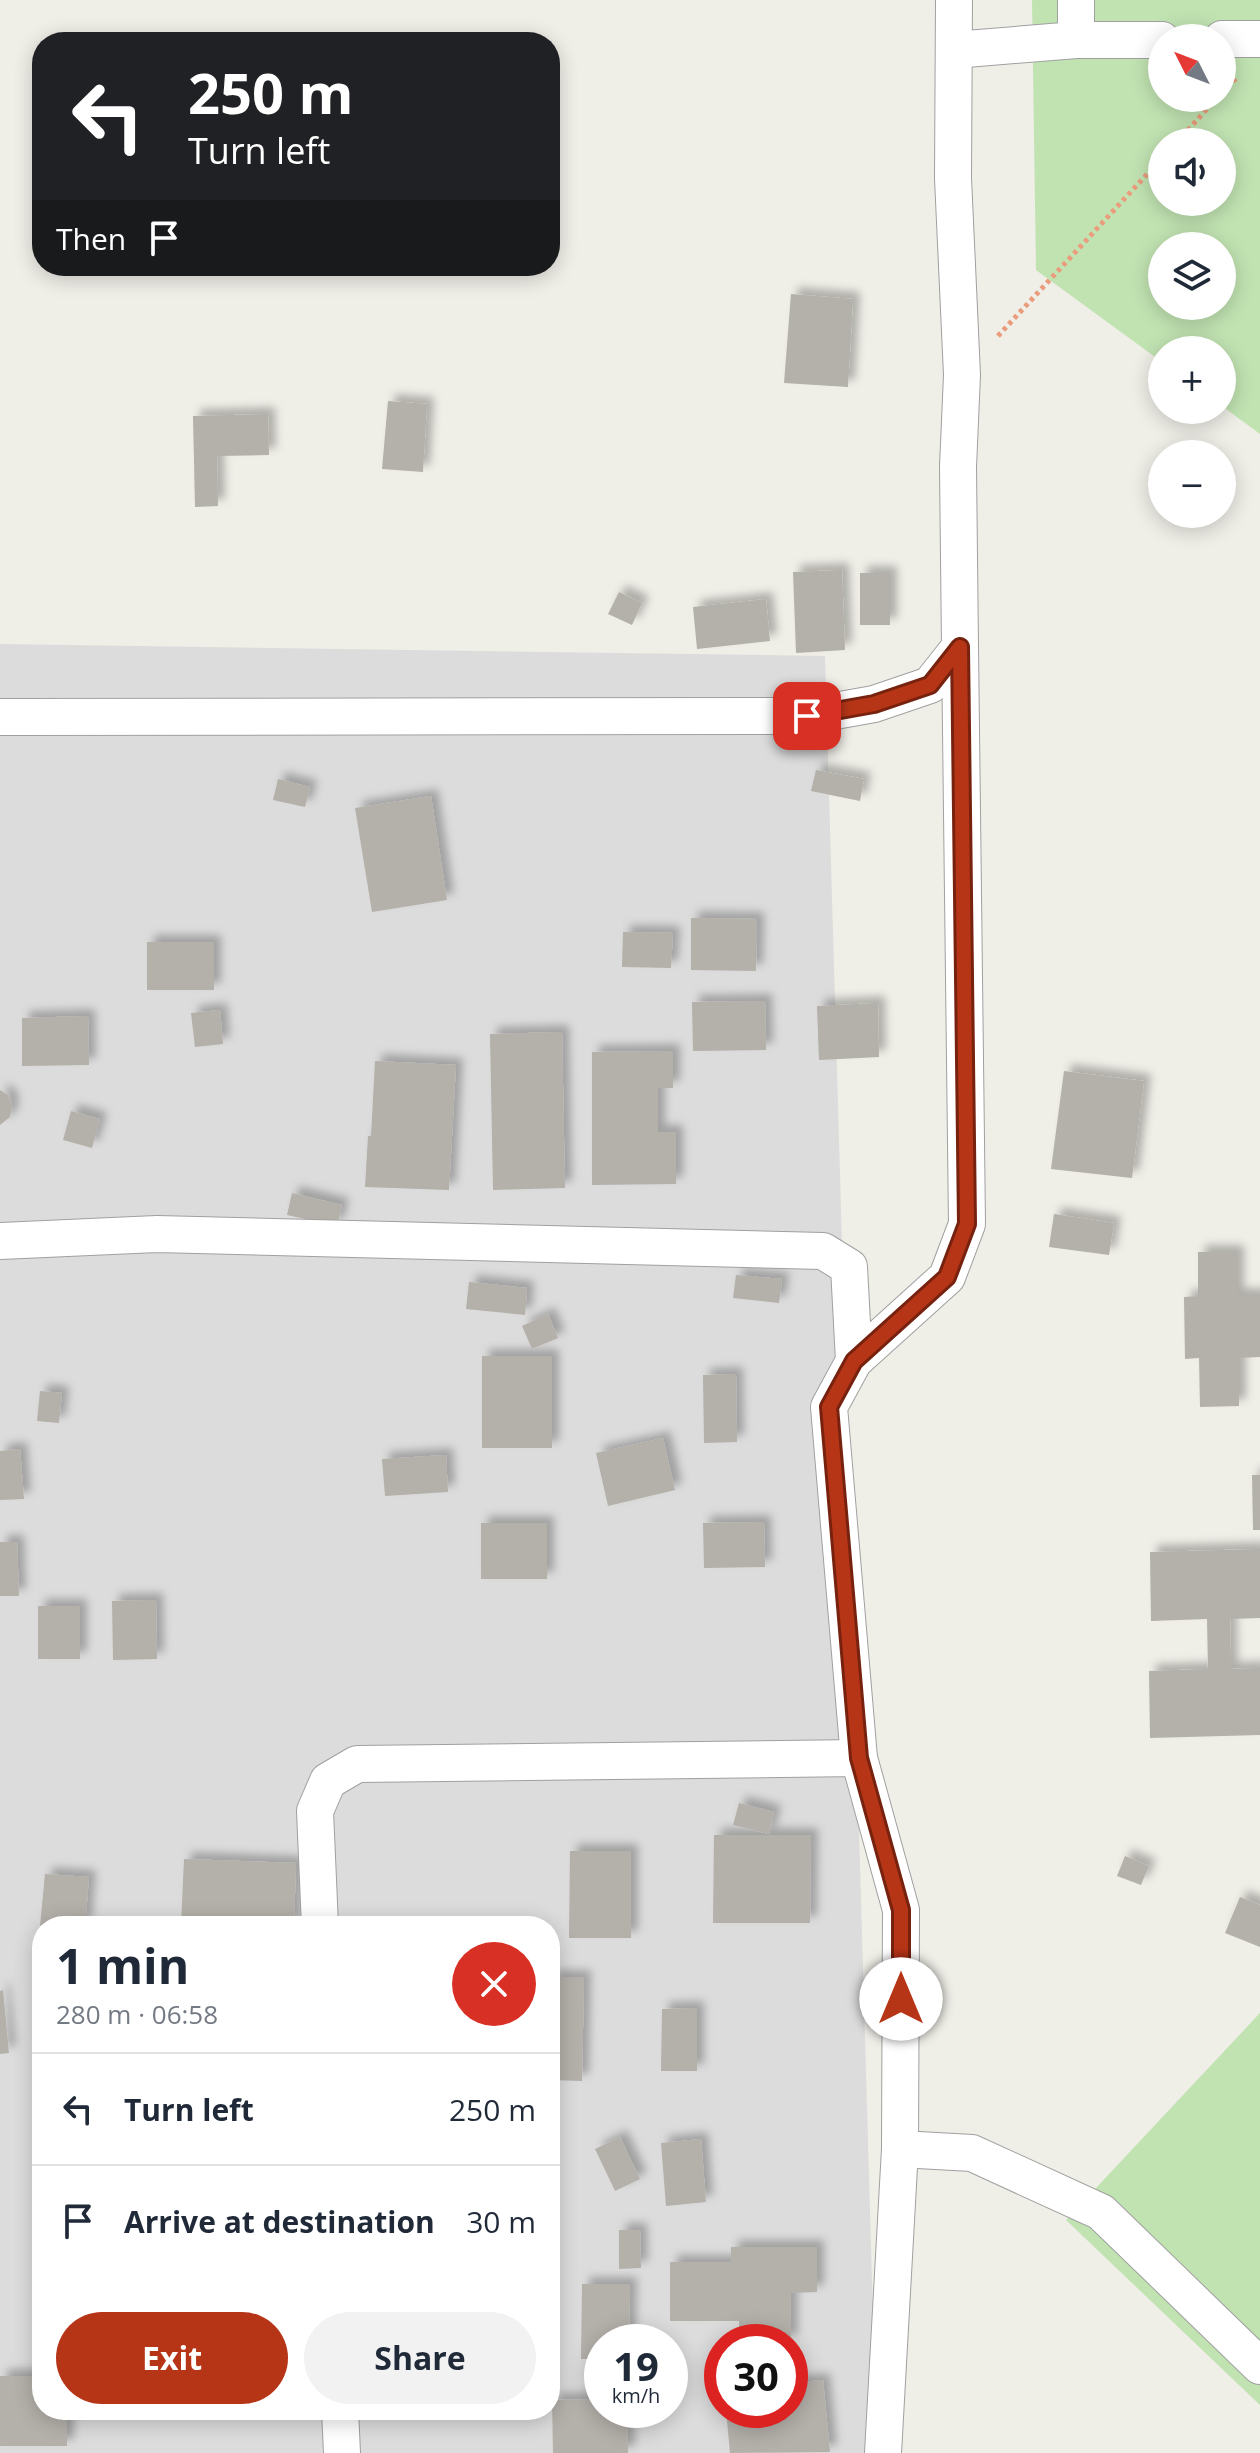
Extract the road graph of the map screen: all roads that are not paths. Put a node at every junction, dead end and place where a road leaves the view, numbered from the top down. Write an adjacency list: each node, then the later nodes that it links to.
1 (954, 0): 7 (street)
2 (1076, 0): 5 (street)
3 (1236, 39): 4 (street)
4 (1260, 39)
5 (1076, 40): 6 (street); 7 (street)
6 (1148, 40)
7 (954, 50): 8 (street)
8 (960, 647): 9 (street); 11 (street)
9 (0, 717)
10 (0, 1241): 11 (street)
11 (854, 1361): 12 (street)
12 (859, 1758): 13 (street); 14 (street)
13 (320, 1916)
14 (900, 2149): 15 (street); 18 (street)
15 (1260, 2366)
16 (340, 2420): 17 (street)
17 (342, 2453)
18 (883, 2453)

